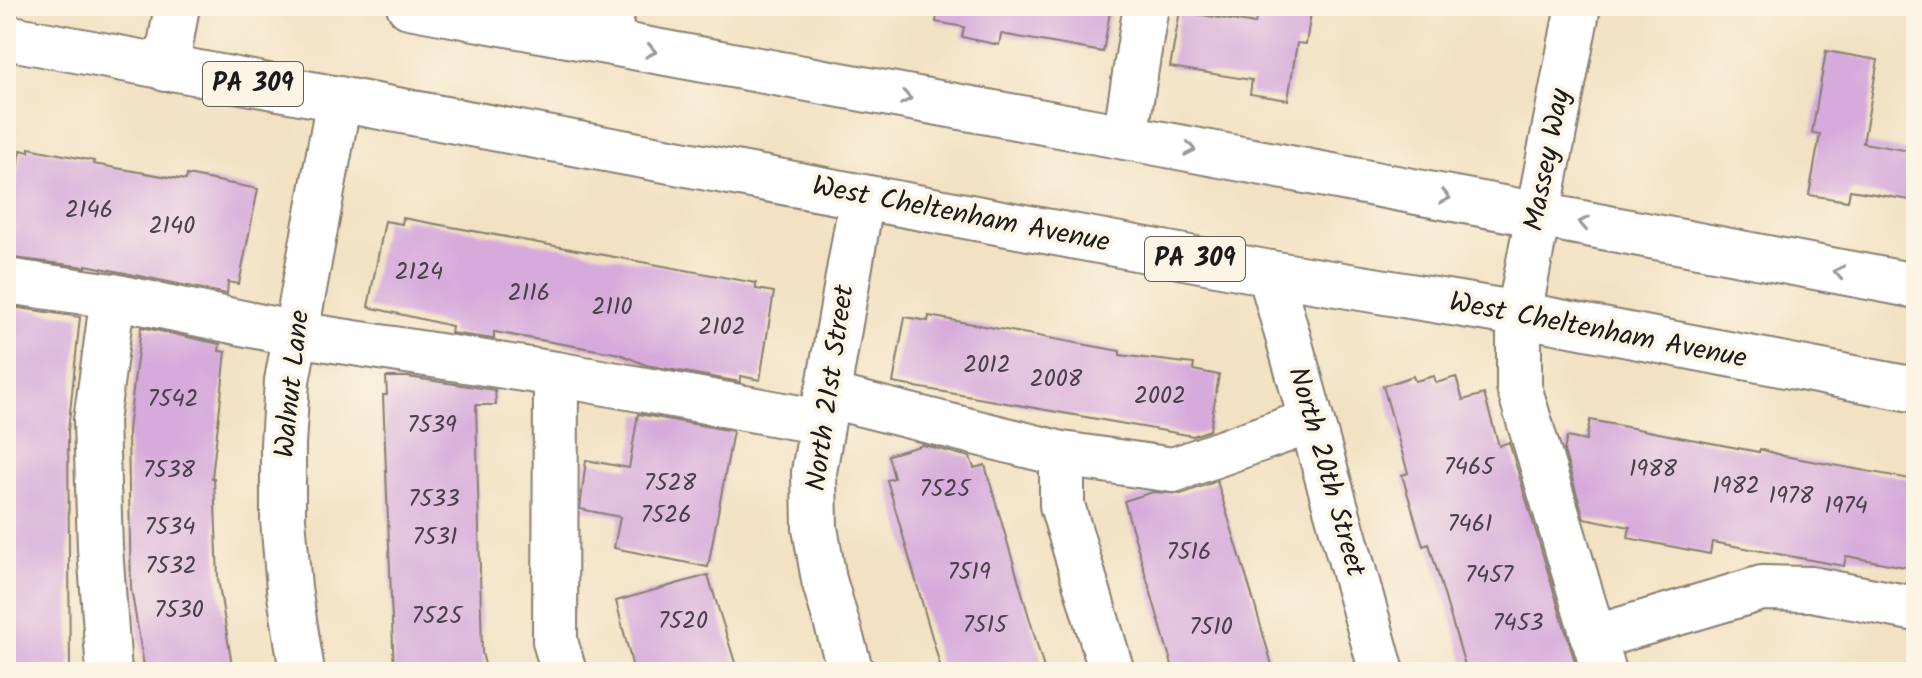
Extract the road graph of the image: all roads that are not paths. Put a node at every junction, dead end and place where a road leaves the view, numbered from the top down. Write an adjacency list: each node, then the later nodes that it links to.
1 (177, 6): 7 (main road)
2 (409, 6): 5 (main road)
3 (1146, 6): 9 (main road)
4 (1578, 6): 11 (main road, Massey Way)
5 (611, 24): 9 (main road, one-way to 9)
6 (6, 37): 7 (main road, West Cheltenham Avenue / PA 309)
7 (166, 69): 8 (main road, West Cheltenham Avenue / PA 309)
8 (339, 99): 10 (main road, West Cheltenham Avenue / PA 309); 17 (main road, Walnut Lane)
9 (1125, 137): 11 (main road, one-way to 11)
10 (862, 197): 12 (main road, West Cheltenham Avenue / PA 309); 20 (main road, North 21st Street)
11 (1538, 215): 14 (main road, one-way to 11); 16 (main road, Massey Way)
12 (1270, 273): 16 (main road, West Cheltenham Avenue / PA 309); 21 (main road, North 20th Street)
13 (6, 281): 15 (main road)
14 (1916, 286)
15 (113, 296): 17 (main road); 25 (main road)
16 (1519, 314): 19 (main road, West Cheltenham Avenue / PA 309); 24 (main road, Massey Way)
17 (295, 334): 18 (main road); 26 (main road, Walnut Lane)
18 (556, 374): 20 (main road); 27 (main road)
19 (1916, 390)
20 (824, 409): 22 (main road); 28 (main road, North 21st Street)
21 (1311, 421): 22 (main road); 30 (main road, North 20th Street)
22 (1062, 454): 29 (main road)
23 (1916, 609): 24 (main road)
24 (1598, 655)
25 (109, 672)
26 (302, 672)
27 (564, 672)
28 (851, 672)
29 (1112, 672)
30 (1382, 672)

